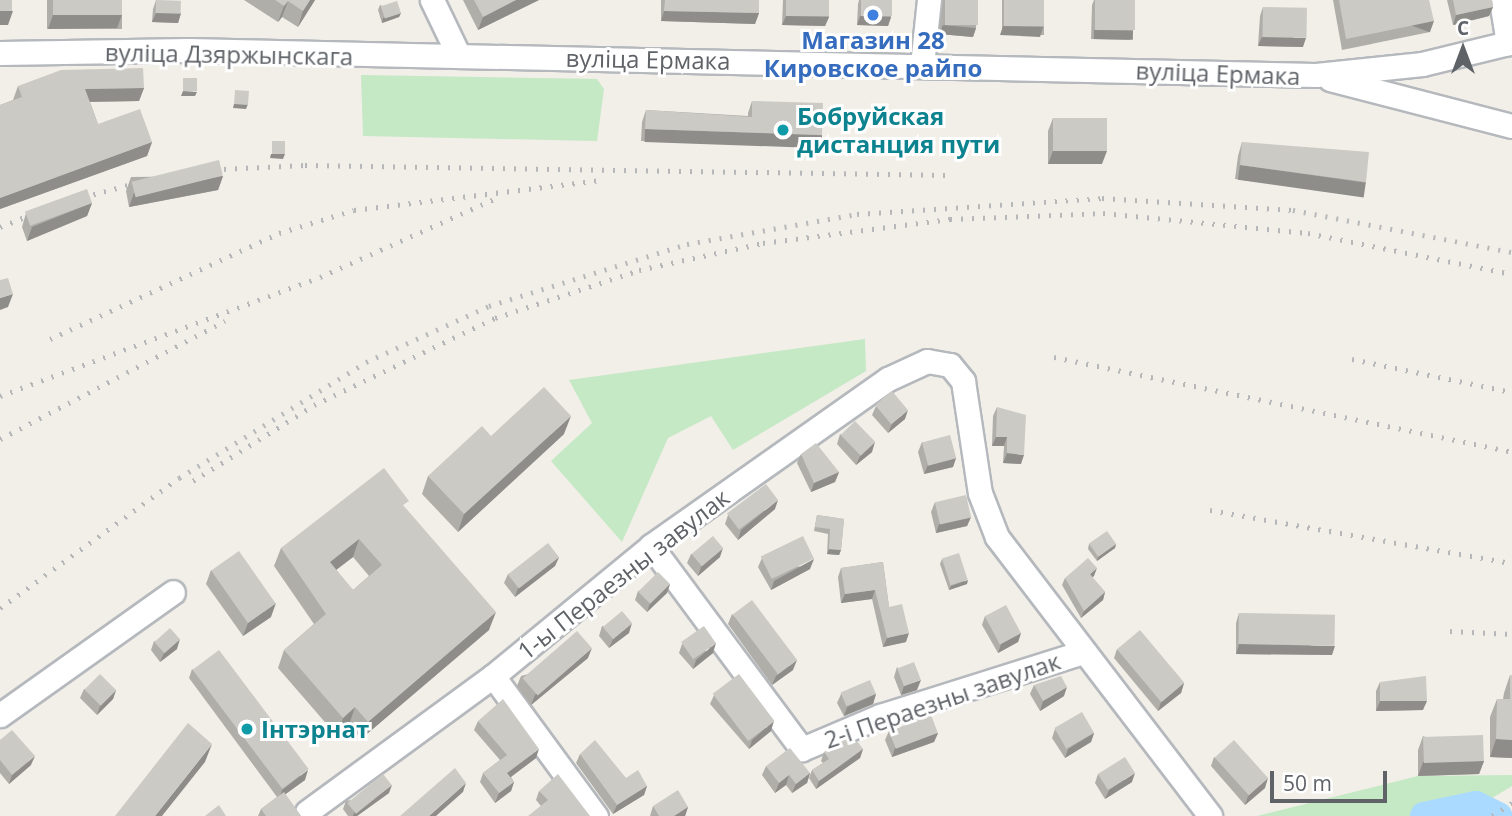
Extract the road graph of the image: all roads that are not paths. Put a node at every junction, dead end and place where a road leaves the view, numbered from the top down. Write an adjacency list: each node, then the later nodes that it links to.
1 (432, 0): 6 (street)
2 (929, 0): 7 (street)
3 (1501, 0): 4 (street)
4 (1510, 43): 8 (street, вуліца Ермака)
5 (0, 53): 6 (street, вуліца Дзяржынскага)
6 (459, 56): 7 (street, вуліца Ермака)
7 (922, 65): 8 (street, вуліца Ермака)
8 (1317, 75): 9 (street)
9 (1512, 126)
10 (651, 546): 12 (street, 2-і Пераезны завулак); 12 (street, 1-ы Пераезны завулак); 13 (street, 1-ы Пераезны завулак)
11 (173, 592): 14 (street)
12 (1083, 652): 17 (street)
13 (493, 676): 15 (street, 1-ы Пераезны завулак); 16 (street)
14 (0, 715)
15 (307, 811)
16 (596, 816)
17 (1210, 816)

